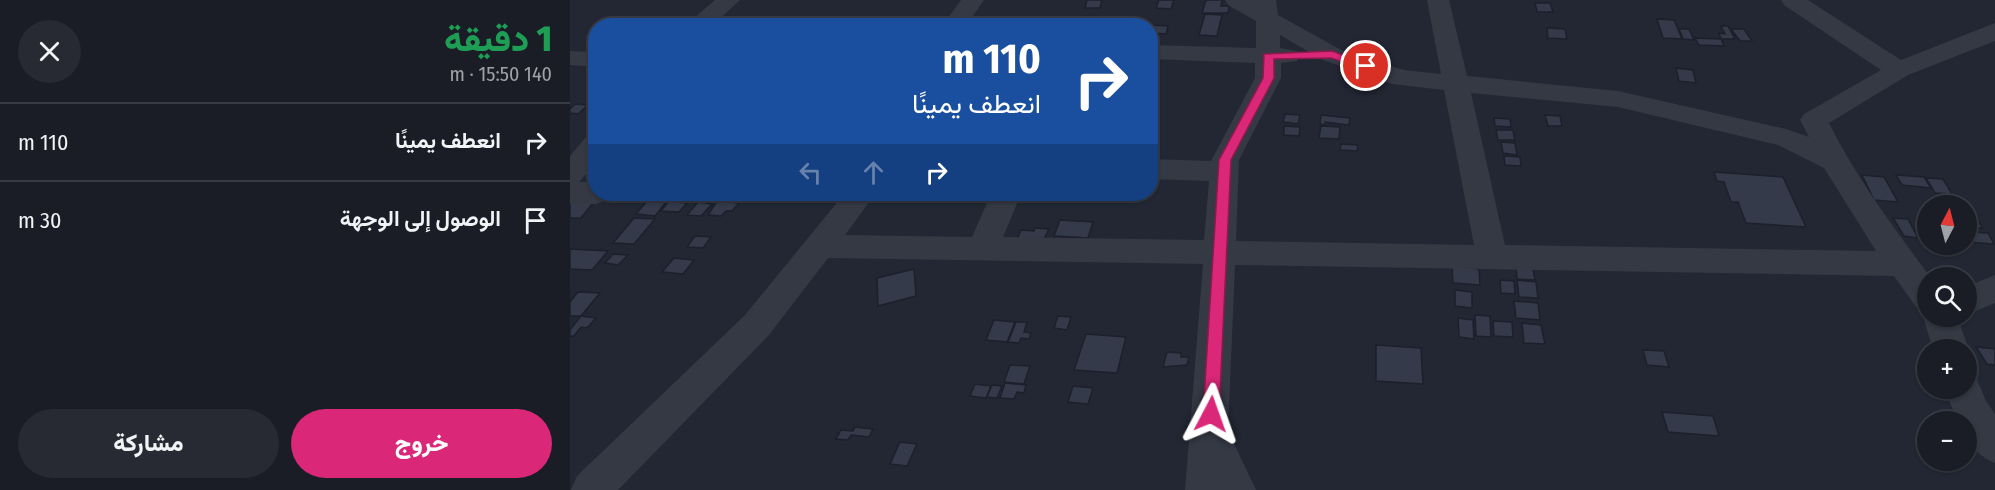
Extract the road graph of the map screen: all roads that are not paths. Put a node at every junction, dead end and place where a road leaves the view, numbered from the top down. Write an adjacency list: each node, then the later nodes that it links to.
1 (701, 0): 8 (street)
2 (729, 0): 9 (street)
3 (973, 0): 10 (street)
4 (1236, 0): 7 (street)
5 (1438, 0): 18 (street)
6 (1792, 0): 17 (street)
7 (1266, 9): 13 (street); 14 (street)
8 (694, 18)
9 (707, 18)
10 (960, 18)
11 (1995, 30): 17 (street)
12 (1158, 52): 14 (street)
13 (1332, 55): 14 (street); 18 (street)
14 (1268, 56): 22 (street)
15 (570, 58): 16 (street)
16 (588, 59)
17 (1899, 70): 20 (street)
18 (1456, 84): 20 (street); 31 (street)
19 (588, 154): 23 (street)
20 (1834, 161): 32 (street)
21 (1158, 169): 22 (street)
22 (1224, 171): 30 (street)
23 (570, 175)
24 (570, 193): 25 (street)
25 (588, 193)
26 (854, 201): 28 (street)
27 (1003, 201): 29 (street)
28 (818, 246): 29 (street); 39 (street)
29 (982, 249): 30 (street)
30 (1220, 253): 31 (street); 37 (street)
31 (1492, 257): 32 (street)
32 (1903, 264): 33 (street)
33 (1917, 283)
34 (1995, 288): 35 (street)
35 (1977, 297)
36 (1967, 399): 38 (street)
37 (1209, 434): 40 (street); 41 (street)
38 (1995, 444)
39 (591, 490)
40 (1205, 490)
41 (1236, 490)

